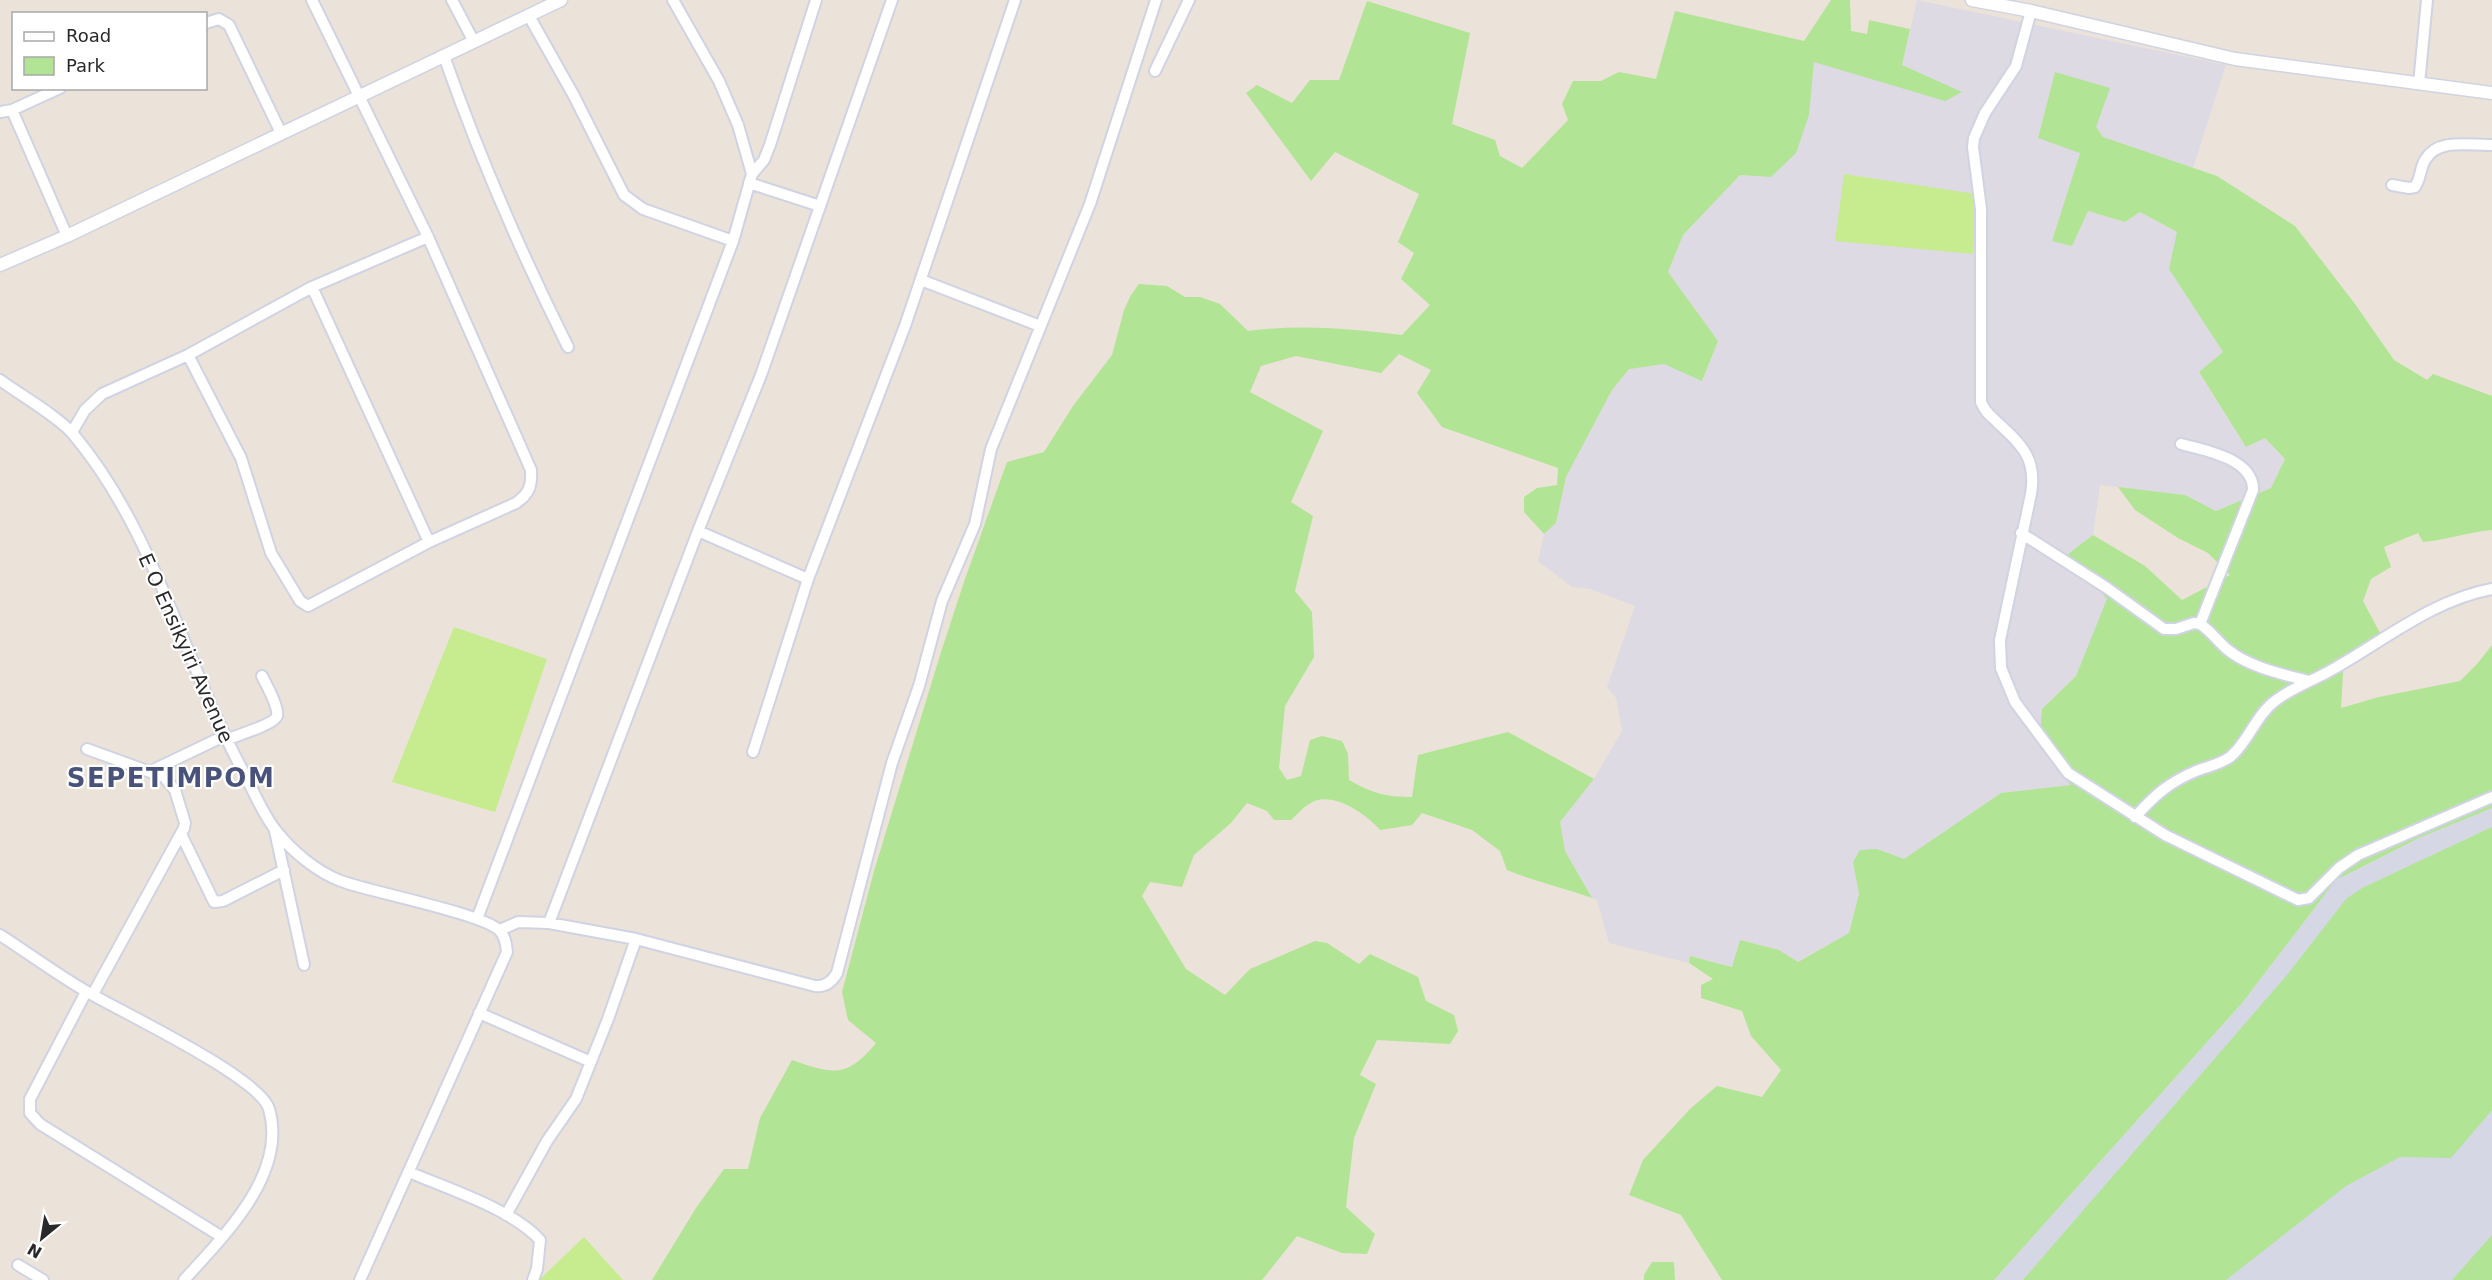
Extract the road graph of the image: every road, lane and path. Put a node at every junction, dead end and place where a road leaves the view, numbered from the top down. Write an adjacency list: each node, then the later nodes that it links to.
1 (312, 0): 21 (street)
2 (452, 0): 15 (street)
3 (561, 0): 13 (street)
4 (673, 0): 25 (street)
5 (816, 0): 25 (street)
6 (892, 0): 27 (street)
7 (1015, 0): 32 (street)
8 (1156, 0): 34 (street)
9 (1189, 0): 17 (street)
10 (1972, 0): 12 (street)
11 (2427, 0): 18 (street)
12 (2031, 10): 18 (street); 41 (street)
13 (529, 16): 15 (street); 30 (street)
14 (207, 24): 23 (street)
15 (474, 42): 16 (street)
16 (444, 56): 21 (street); 35 (street)
17 (1155, 71)
18 (2419, 84): 20 (street)
19 (55, 90): 22 (street)
20 (2492, 93)
21 (360, 97): 23 (street); 29 (street)
22 (6, 111): 28 (street)
23 (281, 133): 28 (street)
24 (2492, 145): 26 (street)
25 (751, 179): 27 (street); 30 (street)
26 (2392, 185)
27 (820, 206): 40 (street)
28 (67, 236): 31 (street)
29 (428, 237): 33 (street); 42 (street)
30 (733, 241): 57 (street)
31 (0, 265)
32 (921, 280): 34 (street); 43 (street)
33 (312, 287): 36 (street); 42 (street)
34 (1040, 326): 61 (street)
35 (568, 347)
36 (188, 355): 38 (street); 42 (street)
37 (0, 380): 38 (street, E O Ensikyiri Avenue)
38 (72, 432): 48 (street, E O Ensikyiri Avenue)
39 (2181, 444): 45 (street)
40 (698, 531): 43 (street); 58 (street)
41 (2021, 533): 45 (street); 53 (street)
42 (429, 542)
43 (808, 579): 50 (street)
44 (2492, 589): 47 (street)
45 (2200, 624): 47 (street)
46 (262, 676): 48 (street)
47 (2308, 681): 53 (street)
48 (225, 738): 51 (street); 54 (street, E O Ensikyiri Avenue)
49 (87, 749): 51 (street)
50 (753, 752)
51 (152, 771): 55 (street)
52 (2492, 797): 53 (street)
53 (2135, 817)
54 (275, 830): 56 (street); 57 (street, E O Ensikyiri Avenue)
55 (181, 834): 56 (street); 63 (street)
56 (284, 870): 62 (street)
57 (477, 919): 59 (street, E O Ensikyiri Avenue)
58 (549, 923): 59 (street); 61 (street)
59 (500, 930): 64 (street)
60 (0, 935): 63 (street)
61 (636, 939): 65 (street)
62 (304, 965)
63 (89, 993): 68 (street); 68 (street)
64 (479, 1013): 65 (street); 66 (street)
65 (591, 1062): 67 (street)
66 (409, 1172): 67 (street); 72 (street)
67 (506, 1215): 73 (street)
68 (222, 1237): 71 (street)
69 (18, 1265): 70 (street)
70 (43, 1280)
71 (184, 1280)
72 (360, 1280)
73 (533, 1280)

